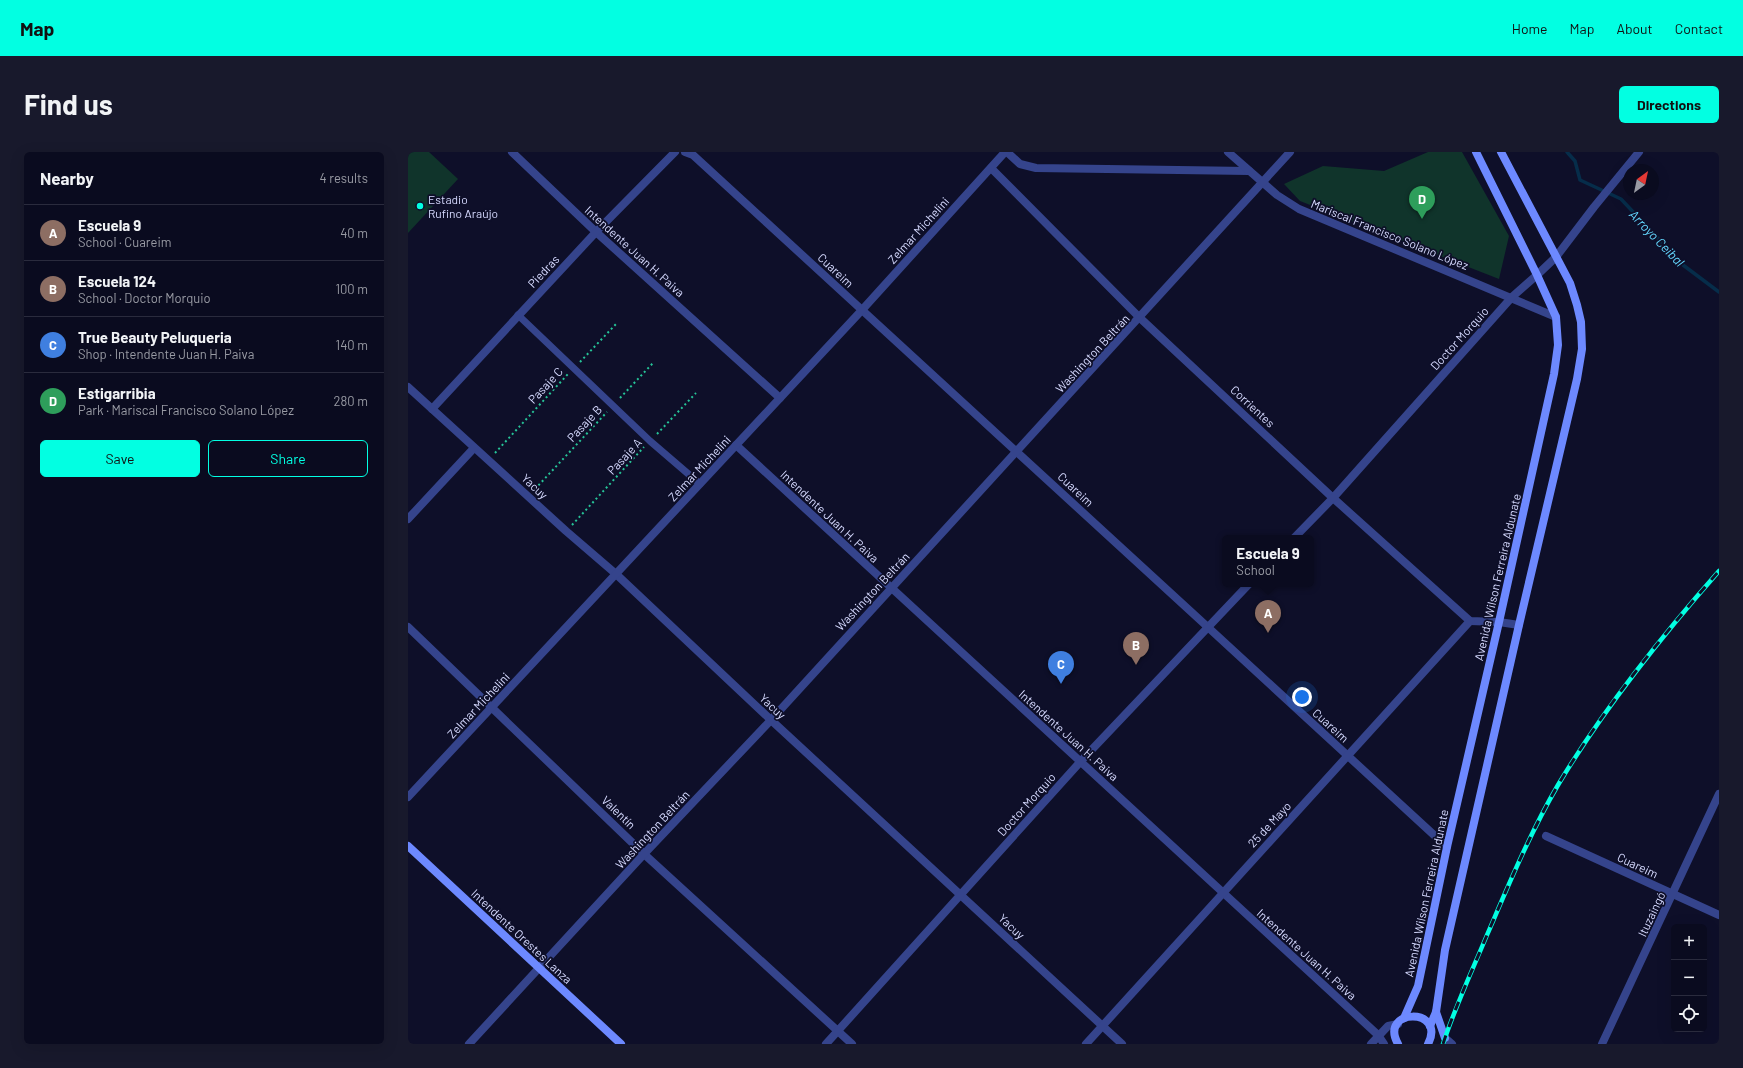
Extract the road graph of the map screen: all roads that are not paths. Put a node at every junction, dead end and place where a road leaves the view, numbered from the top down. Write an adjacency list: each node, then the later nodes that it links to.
1 (512, 152): 13 (street, Intendente Juan H. Paiva)
2 (675, 152): 13 (street, Piedras)
3 (685, 152): 17 (street, Cuareim)
4 (1006, 152): 10 (street, Zelmar Michelini); 11 (street)
5 (1228, 152): 11 (street, Mariscal Francisco Solano López)
6 (1291, 152): 12 (street, Washington Beltrán)
7 (1476, 152): 15 (street, Avenida Wilson Ferreira Aldunate)
8 (1501, 152): 14 (street)
9 (1639, 152): 14 (street, Doctor Morquio)
10 (991, 168): 17 (street, Zelmar Michelini); 20 (street, Corrientes)
11 (1249, 171): 12 (street, Mariscal Francisco Solano López)
12 (1262, 183): 16 (street, Mariscal Francisco Solano López); 20 (street, Washington Beltrán)
13 (596, 232): 18 (street, Piedras); 22 (street, Intendente Juan H. Paiva)
14 (1556, 257): 15 (street, Doctor Morquio); 36 (street)
15 (1538, 275): 16 (street, Doctor Morquio); 19 (street, Avenida Wilson Ferreira Aldunate)
16 (1512, 297): 19 (street, Mariscal Francisco Solano López); 28 (street, Doctor Morquio)
17 (862, 310): 22 (street, Zelmar Michelini); 26 (street, Cuareim)
18 (518, 315): 23 (street, Piedras); 27 (lane)
19 (1556, 317): 35 (street, Avenida Wilson Ferreira Aldunate)
20 (1140, 318): 26 (street, Washington Beltrán); 28 (street, Corrientes)
21 (408, 387): 23 (street, Yacuy)
22 (780, 398): 24 (street, Zelmar Michelini)
23 (432, 409): 25 (street, Yacuy)
24 (736, 445): 27 (street, Zelmar Michelini); 33 (street, Intendente Juan H. Paiva)
25 (474, 448): 29 (street); 31 (street, Yacuy)
26 (1018, 451): 33 (street, Washington Beltrán); 38 (street, Cuareim)
27 (700, 484): 31 (street, Zelmar Michelini)
28 (1333, 498): 30 (street, Doctor Morquio); 34 (street, Corrientes)
29 (408, 519)
30 (1297, 535)
31 (616, 574): 39 (street, Zelmar Michelini); 40 (street, Yacuy)
32 (1246, 587): 38 (street, Doctor Morquio)
33 (891, 588): 40 (street, Washington Beltrán); 42 (street, Intendente Juan H. Paiva)
34 (1470, 621): 35 (street); 41 (street, 25 de Mayo)
35 (1499, 622): 36 (street); 47 (street, Avenida Wilson Ferreira Aldunate)
36 (1519, 625): 54 (street)
37 (408, 627): 39 (street, Valentín)
38 (1207, 628): 41 (street, Cuareim); 42 (street, Doctor Morquio)
39 (492, 707): 44 (street, Zelmar Michelini); 48 (street, Valentín)
40 (771, 720): 48 (street, Washington Beltrán); 50 (street, Yacuy)
41 (1348, 756): 47 (street, Cuareim); 49 (street, 25 de Mayo)
42 (1081, 761): 49 (street, Intendente Juan H. Paiva); 50 (street, Doctor Morquio)
43 (1719, 794): 51 (street, Ituzaingó)
44 (408, 797)
45 (1546, 836): 51 (street, Cuareim)
46 (408, 846): 53 (street, Intendente Orestes Lanza)
47 (1447, 847): 55 (street, Avenida Wilson Ferreira Aldunate)
48 (644, 854): 53 (street, Washington Beltrán); 58 (street, Valentín)
49 (1222, 893): 56 (street, 25 de Mayo); 59 (street, Intendente Juan H. Paiva)
50 (961, 894): 56 (street, Yacuy); 58 (street, Doctor Morquio)
51 (1673, 894): 52 (street, Cuareim); 72 (street, Ituzaingó)
52 (1719, 915)
53 (539, 969): 61 (street, Washington Beltrán); 62 (street, Intendente Orestes Lanza)
54 (1436, 1012): 57 (street); 60 (street)
55 (1401, 1021): 57 (street); 59 (street); 69 (street)
56 (1102, 1027): 65 (street, 25 de Mayo); 66 (street, Yacuy)
57 (1430, 1028): 60 (street); 70 (street)
58 (838, 1031): 63 (street, Doctor Morquio); 64 (street, Valentín)
59 (1378, 1035): 67 (street); 68 (street, Intendente Juan H. Paiva)
60 (1446, 1041): 71 (street)
61 (469, 1044)
62 (621, 1044)
63 (826, 1044)
64 (852, 1044)
65 (1086, 1044)
66 (1122, 1044)
67 (1371, 1044)
68 (1384, 1044)
69 (1398, 1044)
70 (1428, 1044)
71 (1452, 1044)
72 (1602, 1044)

